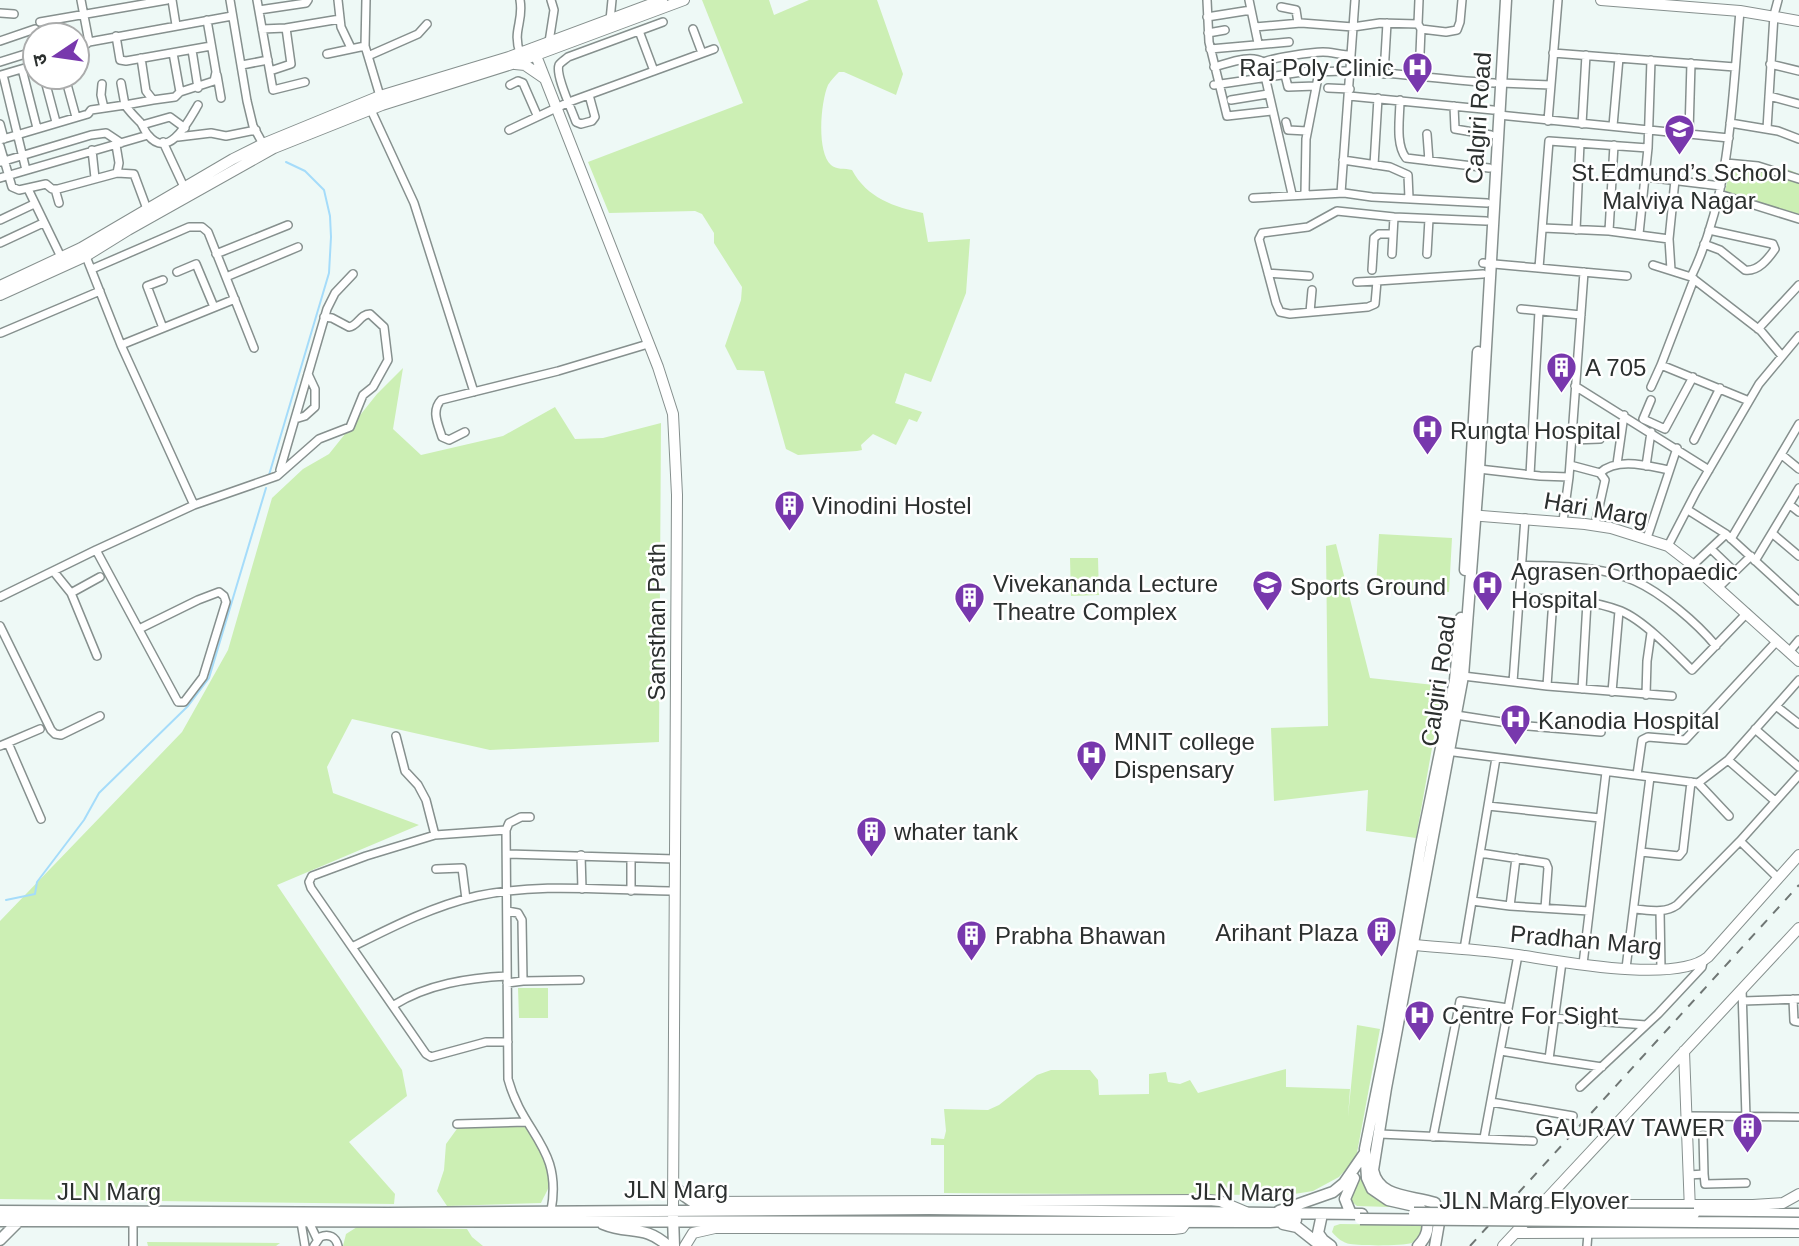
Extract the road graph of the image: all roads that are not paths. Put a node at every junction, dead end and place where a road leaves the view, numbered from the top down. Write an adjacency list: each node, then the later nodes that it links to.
1 (81, 0): 29 (street)
2 (170, 0): 29 (street); 44 (street)
3 (230, 0): 32 (street)
4 (257, 0): 25 (street)
5 (308, 0): 25 (street)
6 (338, 0): 34 (street)
7 (366, 0): 62 (street)
8 (520, 0): 69 (street)
9 (551, 0): 60 (street)
10 (612, 0): 36 (street)
11 (662, 0): 36 (street)
12 (684, 0): 60 (street)
13 (1207, 0): 33 (street)
14 (1249, 0): 26 (street)
15 (1355, 0): 47 (street)
16 (1419, 0): 45 (street)
17 (1462, 0): 45 (street)
18 (1500, 0): 105 (main road, Calgiri Road)
19 (1506, 0): 105 (main road, Calgiri Road)
20 (1558, 0): 71 (street)
21 (1601, 0): 23 (street)
22 (1778, 0): 31 (street)
23 (1677, 3): 27 (street)
24 (1281, 7): 41 (street)
25 (259, 10): 49 (street)
26 (1251, 10): 33 (street); 46 (street)
27 (1740, 11): 31 (street); 87 (street)
28 (0, 13): 30 (street)
29 (84, 14): 37 (street); 38 (street)
30 (14, 15)
31 (1774, 15): 39 (street); 85 (street)
32 (232, 16): 35 (street); 86 (street)
33 (1207, 17): 53 (street)
34 (340, 19): 48 (street); 63 (street)
35 (207, 20): 44 (street); 61 (street)
36 (610, 20): 60 (street)
37 (46, 21)
38 (85, 21)
39 (1799, 21)
40 (663, 22): 52 (street)
41 (1298, 23): 46 (street); 47 (street)
42 (1388, 23): 45 (street); 47 (street); 96 (street)
43 (427, 24): 76 (street)
44 (176, 25): 55 (street)
45 (1420, 26): 100 (street)
46 (1255, 27): 59 (street)
47 (1353, 27): 74 (street)
48 (286, 28): 49 (street); 90 (street)
49 (262, 29): 79 (street)
50 (693, 29): 70 (street)
51 (1225, 30): 53 (street)
52 (639, 31): 91 (street); 126 (street)
53 (1208, 33): 65 (street)
54 (21, 34): 56 (street)
55 (116, 36): 57 (street); 77 (street)
56 (0, 41)
57 (91, 41)
58 (1289, 42): 59 (street)
59 (1258, 43): 65 (street)
60 (552, 45): 67 (street); 101 (street)
61 (211, 46): 66 (street); 94 (street)
62 (365, 46): 63 (street); 76 (street)
63 (351, 48): 72 (street)
64 (714, 49): 70 (street)
65 (1210, 49): 88 (street)
66 (192, 50): 68 (street); 110 (street)
67 (534, 52): 69 (street); 84 (street); 101 (street, Sansthan Path)
68 (173, 53): 77 (street); 115 (street)
69 (520, 53): 119 (street)
70 (702, 53): 91 (street)
71 (1553, 53): 75 (street); 108 (street)
72 (327, 54)
73 (21, 55): 81 (street)
74 (1351, 55): 82 (street); 92 (street)
75 (1586, 55): 78 (street); 143 (street)
76 (368, 56): 119 (street)
77 (141, 58): 123 (street)
78 (1619, 58): 80 (street); 145 (street)
79 (268, 60): 86 (street); 90 (street)
80 (1651, 60): 83 (street); 148 (street)
81 (0, 62)
82 (1264, 62): 88 (street); 99 (street)
83 (1691, 63): 87 (street); 153 (street)
84 (512, 64): 101 (street); 133 (street)
85 (1770, 64): 93 (street); 120 (street)
86 (242, 65): 150 (street)
87 (1735, 66): 141 (street)
88 (1214, 67): 107 (street)
89 (21, 69): 97 (street)
90 (270, 71): 102 (street)
91 (654, 71): 118 (street)
92 (1350, 71): 95 (street); 96 (street); 116 (street)
93 (1799, 71)
94 (216, 72): 110 (street); 121 (street)
95 (1319, 72): 98 (street); 109 (street)
96 (1384, 74): 100 (street)
97 (1, 75): 154 (street)
98 (1285, 75): 99 (street); 109 (street)
99 (1264, 77): 107 (street); 117 (street)
100 (1419, 78): 105 (street)
101 (544, 79): 132 (street, Sansthan Path)
102 (305, 82)
103 (103, 83): 131 (street)
104 (121, 83): 128 (street)
105 (1498, 83): 108 (street); 135 (main road, Calgiri Road)
106 (510, 85): 136 (street)
107 (1216, 85): 134 (street)
108 (1551, 85): 138 (street)
109 (1316, 86): 152 (street)
110 (198, 88): 115 (street)
111 (1328, 88): 116 (street)
112 (28, 91): 146 (street)
113 (48, 91): 139 (street)
114 (69, 91): 137 (street)
115 (180, 92): 123 (street)
116 (1349, 92): 122 (street); 170 (street)
117 (1268, 94): 124 (street); 134 (street)
118 (589, 95): 126 (street); 126 (street)
119 (380, 96): 165 (street)
120 (1769, 96): 127 (street); 149 (street)
121 (221, 98)
122 (1378, 98): 125 (street); 174 (street)
123 (153, 100): 128 (street)
124 (1231, 100)
125 (1400, 100): 130 (street); 172 (street)
126 (569, 102): 132 (street)
127 (1799, 104)
128 (125, 105): 131 (street); 144 (street)
129 (198, 105): 147 (street)
130 (1454, 106): 135 (street); 157 (street)
131 (104, 108): 137 (street)
132 (556, 108): 136 (street); 251 (street, Sansthan Path)
133 (371, 110): 213 (street); 261 (street)
134 (1272, 111): 189 (street)
135 (1496, 112): 138 (street); 157 (main road, Calgiri Road); 219 (main road, Calgiri Road)
136 (537, 115): 151 (street)
137 (76, 117): 139 (street)
138 (1548, 121): 143 (street)
139 (56, 122): 146 (street)
140 (1286, 122): 152 (street)
141 (1730, 123): 149 (street); 159 (street)
142 (0, 124): 161 (street)
143 (1581, 124): 145 (street)
144 (142, 125): 147 (street); 156 (street)
145 (1613, 126): 148 (street)
146 (37, 128): 154 (street)
147 (184, 128): 158 (street)
148 (1649, 128): 153 (street); 167 (street)
149 (1767, 129): 160 (street)
150 (256, 130): 158 (street); 165 (street)
151 (509, 130)
152 (1307, 131): 187 (street)
153 (1689, 132): 159 (street)
154 (18, 134): 161 (street); 169 (street)
155 (1427, 134): 172 (street)
156 (148, 135): 162 (street); 164 (street)
157 (1491, 135): 175 (main road, Calgiri Road)
158 (178, 137): 162 (street)
159 (1729, 138): 173 (street)
160 (1799, 139)
161 (1, 141): 171 (street)
162 (163, 142): 183 (street)
163 (1580, 143): 166 (street); 203 (street); 204 (street)
164 (119, 144): 168 (street); 169 (street); 177 (street)
165 (263, 144): 183 (street)
166 (1614, 145): 167 (street); 206 (street)
167 (1648, 148): 179 (street)
168 (92, 149): 176 (street); 180 (street)
169 (23, 155): 171 (street); 176 (street)
170 (1343, 160): 174 (street); 188 (street)
171 (2, 161): 178 (street)
172 (1429, 161): 175 (street)
173 (1726, 163): 181 (street); 186 (street)
174 (1374, 165): 191 (street)
175 (1489, 168): 193 (main road, Calgiri Road)
176 (26, 170): 178 (street)
177 (117, 173): 180 (street); 195 (street)
178 (4, 177): 184 (street)
179 (1645, 177): 182 (street); 208 (street)
180 (95, 178): 185 (street)
181 (1799, 179)
182 (1675, 180): 186 (street); 209 (street)
183 (184, 187): 195 (street)
184 (28, 189): 185 (street); 194 (street)
185 (55, 189): 192 (street)
186 (1720, 190): 198 (street); 205 (street)
187 (1304, 193): 188 (street); 189 (street)
188 (1341, 193): 191 (street)
189 (1292, 194): 190 (street)
190 (1253, 198)
191 (1409, 198): 193 (street)
192 (59, 203)
193 (1487, 203): 200 (main road, Calgiri Road)
194 (34, 204): 199 (street); 201 (street)
195 (147, 209): 213 (street)
196 (1394, 217): 197 (street); 207 (street); 226 (street)
197 (1429, 219): 200 (street); 216 (street)
198 (1799, 219)
199 (0, 220)
200 (1486, 220): 219 (main road, Calgiri Road)
201 (43, 223): 210 (street); 217 (street)
202 (288, 225): 214 (street)
203 (1543, 228): 204 (street); 220 (street)
204 (1576, 230): 206 (street)
205 (1709, 230): 211 (street); 211 (street)
206 (1609, 231): 208 (street)
207 (1393, 234): 215 (street); 222 (street)
208 (1639, 234): 209 (street)
209 (1669, 239): 223 (street)
210 (0, 243)
211 (1704, 244): 231 (street)
212 (298, 247): 228 (street)
213 (84, 252): 217 (street); 221 (street); 239 (street)
214 (216, 254): 221 (street); 228 (street)
215 (1392, 254)
216 (1427, 254)
217 (61, 257): 236 (street)
218 (1653, 265): 223 (street)
219 (1485, 267): 220 (street); 233 (street); 277 (main road, Calgiri Road); 290 (main road, Calgiri Road)
220 (1539, 268): 225 (street)
221 (92, 269): 238 (street)
222 (1372, 270)
223 (1671, 270): 231 (street)
224 (177, 272): 241 (street)
225 (1584, 272): 230 (street); 245 (street)
226 (1268, 273): 229 (street); 244 (street)
227 (353, 274): 246 (street)
228 (226, 276): 240 (street)
229 (1309, 276)
230 (1627, 276)
231 (1693, 278): 248 (street); 255 (street)
232 (163, 279): 247 (street)
233 (1377, 281): 234 (street); 244 (street)
234 (1357, 282)
235 (1799, 285): 248 (street)
236 (0, 286)
237 (1312, 290): 244 (street)
238 (100, 291): 249 (street); 252 (street)
239 (0, 295)
240 (235, 299): 241 (street); 253 (street)
241 (214, 307): 247 (street)
242 (1521, 309): 243 (street)
243 (1539, 311): 245 (street); 282 (street)
244 (1310, 312)
245 (1581, 315): 258 (street)
246 (324, 317): 256 (street); 283 (street)
247 (163, 328): 252 (street)
248 (1759, 329): 254 (street)
249 (1, 333)
250 (1799, 337): 254 (street)
251 (648, 344): 261 (street); 367 (street, Sansthan Path)
252 (121, 345): 286 (street)
253 (254, 348)
254 (1782, 356): 263 (street)
255 (1661, 365): 257 (street); 259 (street)
256 (308, 374): 265 (street); 265 (street)
257 (1693, 377): 260 (street); 262 (street)
258 (1575, 386): 264 (street); 270 (street)
259 (1651, 387)
260 (1720, 388): 263 (street); 271 (street)
261 (474, 392): 267 (street)
262 (1651, 400)
263 (1749, 401): 280 (street)
264 (1624, 415): 268 (street); 274 (street)
265 (295, 419): 283 (street)
266 (1798, 427): 273 (street)
267 (465, 432)
268 (1651, 432): 272 (street); 276 (street)
269 (1601, 439): 270 (street)
270 (1572, 440): 275 (street)
271 (1694, 440)
272 (1676, 448): 279 (street); 280 (street)
273 (1782, 455): 278 (street); 295 (street)
274 (1617, 464): 276 (street); 281 (street)
275 (1570, 465): 281 (street); 284 (street)
276 (1646, 466): 279 (street)
277 (1479, 469): 282 (street); 290 (main road, Calgiri Road)
278 (1799, 469)
279 (1669, 470): 296 (street)
280 (1709, 470): 288 (street)
281 (1600, 473): 293 (street)
282 (1530, 475): 284 (street)
283 (277, 476): 286 (street)
284 (1569, 477): 292 (street)
285 (1799, 488): 287 (street)
286 (194, 505): 299 (street)
287 (1790, 505): 289 (street); 294 (street)
288 (1688, 510): 295 (street); 297 (street)
289 (1799, 512)
290 (1472, 515): 291 (street, Hari Marg); 325 (main road, Calgiri Road); 342 (main road, Calgiri Road)
291 (1525, 519): 292 (street, Hari Marg); 302 (street)
292 (1563, 521): 293 (street, Hari Marg)
293 (1595, 525): 296 (street, Hari Marg)
294 (1773, 534): 300 (street); 301 (street)
295 (1729, 536): 298 (street); 301 (street)
296 (1647, 538): 297 (street, Hari Marg)
297 (1668, 546): 303 (street, Hari Marg)
298 (1711, 549): 303 (street); 305 (street)
299 (96, 550): 304 (street); 317 (street)
300 (1799, 556)
301 (1753, 559): 305 (street); 312 (street)
302 (1521, 565): 310 (street); 321 (street)
303 (1693, 565): 307 (street, Hari Marg)
304 (54, 572): 308 (street); 309 (street)
305 (1735, 572): 307 (street)
306 (100, 577): 308 (street)
307 (1718, 587): 315 (street, Hari Marg)
308 (71, 593): 323 (street)
309 (0, 597)
310 (1518, 598): 311 (street); 327 (street)
311 (1553, 599): 313 (street); 328 (street)
312 (1799, 601)
313 (1587, 602): 314 (street); 329 (street)
314 (1619, 611): 318 (street); 330 (street)
315 (1746, 613): 320 (street, Hari Marg); 321 (street)
316 (0, 626): 335 (street)
317 (139, 629): 317 (street)
318 (1651, 633): 321 (street); 331 (street)
319 (1799, 640): 322 (street)
320 (1777, 641): 322 (street, Hari Marg); 347 (street)
321 (1716, 646)
322 (1789, 652): 324 (street, Hari Marg)
323 (97, 656)
324 (1799, 661)
325 (1463, 676): 327 (street); 334 (main road, Calgiri Road)
326 (1799, 680): 333 (street)
327 (1513, 682): 328 (street)
328 (1547, 686): 329 (street)
329 (1583, 689): 330 (street)
330 (1612, 692): 331 (street)
331 (1646, 695): 332 (street)
332 (1672, 696)
333 (1776, 706): 336 (street); 338 (street)
334 (1456, 715): 339 (street); 342 (main road, Calgiri Road)
335 (100, 716)
336 (1799, 724)
337 (40, 729): 341 (street)
338 (1755, 729): 344 (street); 345 (street)
339 (1601, 732)
340 (396, 736): 358 (street)
341 (4, 745): 355 (street)
342 (1445, 751): 343 (street); 383 (main road, Calgiri Road)
343 (1496, 758): 346 (street); 352 (street)
344 (1728, 760): 350 (street); 351 (street)
345 (1799, 766)
346 (1606, 772): 347 (street); 356 (street)
347 (1637, 775): 349 (street)
348 (1799, 775): 351 (street)
349 (1650, 777): 350 (street); 360 (street)
350 (1694, 782): 353 (street); 360 (street)
351 (1775, 801): 359 (street)
352 (1488, 806): 356 (street); 361 (street)
353 (1730, 816)
354 (530, 817): 357 (street)
355 (41, 818)
356 (1600, 818): 380 (street)
357 (506, 830): 358 (street); 362 (street)
358 (435, 835): 384 (street)
359 (1740, 841): 369 (street); 381 (street)
360 (1641, 852): 378 (street)
361 (1480, 853): 366 (street); 375 (street)
362 (508, 854): 363 (street); 371 (street)
363 (581, 855): 365 (street); 370 (street)
364 (1799, 855): 369 (street)
365 (631, 858): 367 (street); 372 (street)
366 (1516, 858): 376 (street); 377 (street)
367 (676, 859): 373 (street, Sansthan Path)
368 (436, 869): 374 (street)
369 (1778, 878): 388 (street)
370 (582, 889): 371 (street); 372 (street)
371 (508, 891): 374 (street); 379 (street)
372 (631, 891): 373 (street)
373 (675, 891): 426 (street, Sansthan Path)
374 (466, 900): 384 (street)
375 (1472, 901): 376 (street); 385 (street)
376 (1510, 906): 377 (street)
377 (1545, 908): 380 (street)
378 (1634, 909): 381 (street); 390 (street)
379 (507, 911): 392 (street); 394 (street)
380 (1589, 911): 389 (street)
381 (1660, 911): 391 (street)
382 (1799, 928): 396 (street)
383 (1410, 944): 385 (street, Pradhan Marg); 395 (main road, Calgiri Road)
384 (352, 947): 399 (street)
385 (1464, 949): 386 (street, Pradhan Marg)
386 (1518, 955): 387 (street, Pradhan Marg); 400 (street)
387 (1562, 962): 389 (street, Pradhan Marg); 401 (street)
388 (1703, 962): 391 (street, Pradhan Marg); 403 (street)
389 (1583, 964): 390 (street, Pradhan Marg)
390 (1626, 968): 391 (street, Pradhan Marg)
391 (1661, 969)
392 (508, 979): 394 (street); 399 (street); 404 (street)
393 (580, 980): 394 (street)
394 (523, 981)
395 (1402, 984): 417 (main road, Calgiri Road); 422 (main road, Calgiri Road)
396 (1742, 989): 398 (street); 406 (street)
397 (1796, 999): 398 (street); 402 (street)
398 (1743, 1002): 413 (street)
399 (394, 1005): 404 (street)
400 (1508, 1008): 405 (street); 419 (street)
401 (1553, 1018): 403 (street); 407 (street)
402 (1799, 1022)
403 (1646, 1025): 408 (street)
404 (508, 1042): 415 (street)
405 (1501, 1051): 407 (street); 410 (street)
406 (1684, 1051): 412 (street); 429 (street)
407 (1549, 1059): 408 (street)
408 (1602, 1067): 409 (street)
409 (1580, 1087)
410 (1491, 1102): 411 (street); 420 (street)
411 (1573, 1116)
412 (1686, 1116): 413 (street); 424 (street)
413 (1746, 1117): 414 (street)
414 (1799, 1117)
415 (526, 1122): 416 (street); 432 (street)
416 (457, 1124)
417 (1380, 1134): 419 (street); 422 (main road, Calgiri Road)
418 (1703, 1135): 423 (street)
419 (1433, 1137): 420 (street)
420 (1484, 1138): 421 (street)
421 (1533, 1141)
422 (1371, 1157): 435 (main road); 436 (main road); 462 (main road); 463 (main road)
423 (1704, 1174): 424 (street); 425 (street)
424 (1689, 1175): 428 (street)
425 (1746, 1183)
426 (673, 1190): 430 (main road); 434 (street)
427 (1799, 1194): 428 (street)
428 (1689, 1204): 429 (street); 447 (street)
429 (1540, 1205): 449 (street)
430 (699, 1206): 434 (main road, JLN Marg); 436 (main road, JLN Marg)
431 (0, 1211): 437 (main road, JLN Marg)
432 (551, 1211): 434 (main road, JLN Marg); 437 (main road, JLN Marg)
433 (1795, 1215): 435 (main road, JLN Marg Flyover, bridge); 435 (main road, JLN Marg Flyover, bridge)
434 (675, 1216): 443 (main road, JLN Marg); 444 (main road, JLN Marg); 458 (main road); 459 (main road)
435 (1358, 1216): 436 (main road, JLN Marg); 438 (main road, JLN Marg Flyover)
436 (1272, 1217): 438 (main road, JLN Marg Flyover); 445 (main road, JLN Marg); 460 (main road)
437 (335, 1218): 442 (main road, JLN Marg); 443 (main road, JLN Marg); 451 (street)
438 (1321, 1219): 461 (main road)
439 (0, 1221): 440 (main road, JLN Marg)
440 (19, 1221): 441 (main road, JLN Marg); 452 (main road)
441 (133, 1221): 442 (main road, JLN Marg); 454 (street)
442 (305, 1222): 453 (street); 455 (street)
443 (596, 1222): 457 (main road)
444 (830, 1223): 445 (main road, JLN Marg); 446 (main road)
445 (908, 1225): 446 (street)
446 (803, 1228): 459 (street)
447 (1691, 1232): 448 (street); 450 (street)
448 (1799, 1232)
449 (1515, 1233): 450 (street); 464 (street)
450 (1588, 1233): 465 (street)
451 (331, 1236): 453 (street); 456 (street)
452 (0, 1240)
453 (316, 1243)
454 (133, 1246)
455 (305, 1246)
456 (338, 1246)
457 (668, 1246)
458 (674, 1246)
459 (682, 1246)
460 (1321, 1246)
461 (1331, 1246)
462 (1418, 1246)
463 (1435, 1246)
464 (1503, 1246)
465 (1587, 1246)

